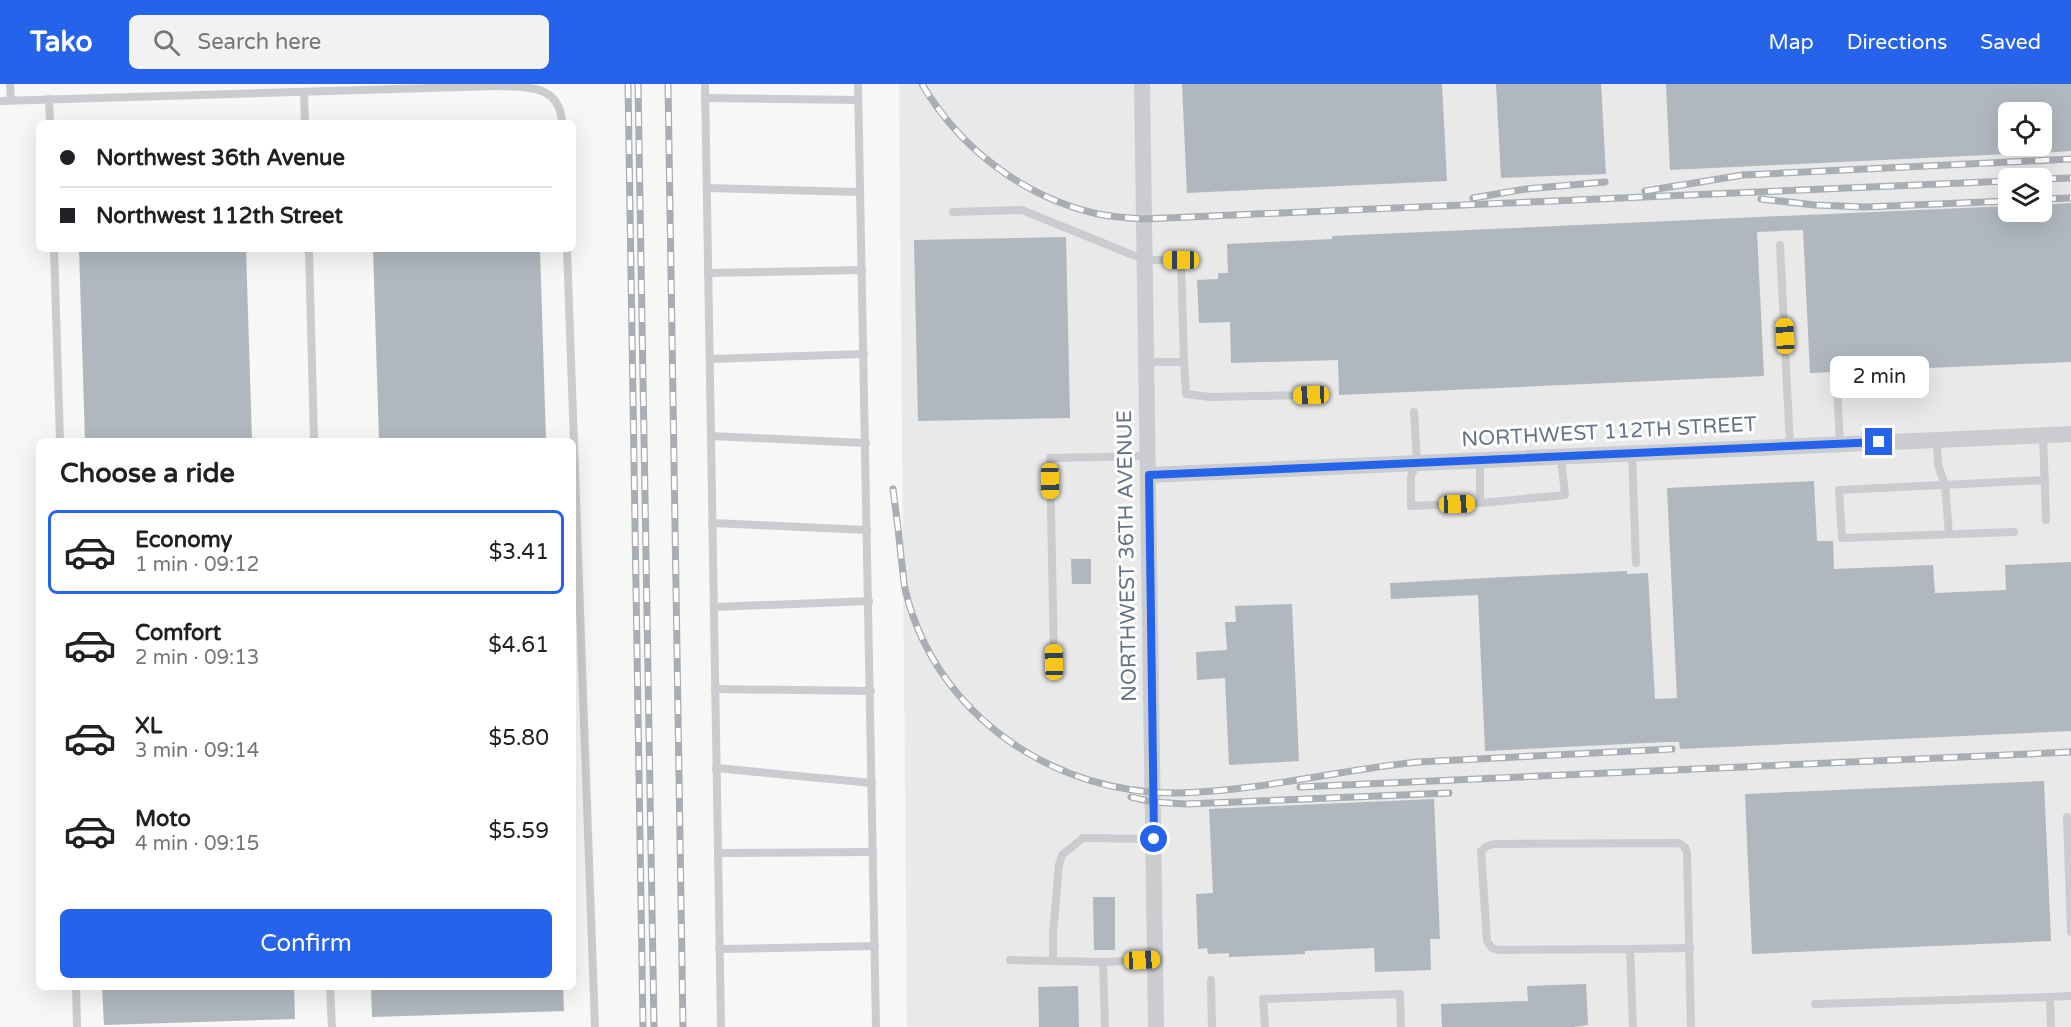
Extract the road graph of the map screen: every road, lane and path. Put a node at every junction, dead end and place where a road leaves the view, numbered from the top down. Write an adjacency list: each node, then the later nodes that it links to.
1 (10, 84): 9 (lane)
2 (705, 84): 7 (lane)
3 (858, 84): 10 (lane)
4 (1142, 84): 22 (street, NORTHWEST 36TH AVENUE)
5 (495, 85): 6 (lane); 14 (lane)
6 (304, 92): 8 (lane); 13 (lane)
7 (705, 98): 10 (lane); 15 (lane)
8 (49, 99): 9 (lane); 12 (lane)
9 (11, 100): 11 (lane)
10 (858, 100): 16 (lane)
11 (0, 101)
12 (50, 120)
13 (305, 120)
14 (562, 120)
15 (707, 188): 16 (lane); 24 (lane)
16 (860, 192): 23 (lane)
17 (953, 212): 22 (lane)
18 (1780, 245): 41 (lane)
19 (54, 252): 35 (lane)
20 (309, 252): 36 (lane)
21 (567, 252): 37 (lane)
22 (1145, 260): 27 (street, NORTHWEST 36TH AVENUE); 28 (lane)
23 (862, 270): 24 (lane); 25 (lane)
24 (708, 273): 26 (lane)
25 (864, 354): 26 (lane); 39 (lane)
26 (710, 359): 34 (lane)
27 (1147, 362): 28 (lane); 43 (street, NORTHWEST 36TH AVENUE)
28 (1184, 362): 30 (lane)
29 (1837, 385): 40 (lane)
30 (1311, 395)
31 (1414, 412): 46 (lane)
32 (2071, 434): 33 (street, NORTHWEST 112TH STREET)
33 (2043, 435): 38 (street, NORTHWEST 112TH STREET); 48 (lane)
34 (711, 436): 39 (lane); 53 (lane)
35 (60, 438)
36 (314, 438)
37 (574, 438)
38 (1937, 440): 40 (street, NORTHWEST 112TH STREET); 49 (lane)
39 (866, 443): 54 (lane)
40 (1840, 444): 41 (street, NORTHWEST 112TH STREET)
41 (1790, 446): 42 (street, NORTHWEST 112TH STREET)
42 (1632, 453): 44 (street, NORTHWEST 112TH STREET); 57 (lane)
43 (1149, 456): 47 (street, NORTHWEST 36TH AVENUE); 60 (lane)
44 (1561, 457): 45 (street, NORTHWEST 112TH STREET); 51 (lane)
45 (1480, 460): 46 (street, NORTHWEST 112TH STREET); 51 (lane)
46 (1417, 463): 47 (street, NORTHWEST 112TH STREET); 51 (lane)
47 (1149, 475): 66 (street, NORTHWEST 36TH AVENUE)
48 (2045, 480): 49 (lane); 52 (lane)
49 (1945, 485): 56 (lane); 56 (lane)
50 (576, 499): 86 (lane)
51 (1480, 503)
52 (2046, 520)
53 (712, 523): 54 (lane); 59 (lane)
54 (867, 530): 58 (lane)
55 (2014, 532): 56 (lane)
56 (1949, 534)
57 (1636, 563)
58 (869, 601): 59 (lane); 62 (lane)
59 (714, 607): 61 (lane)
60 (1054, 662)
61 (715, 689): 62 (lane); 63 (lane)
62 (871, 691): 64 (lane)
63 (716, 768): 64 (lane); 68 (lane)
64 (872, 783): 67 (lane)
65 (2067, 817): 69 (lane)
66 (1154, 839): 75 (street, NORTHWEST 36TH AVENUE); 76 (lane)
67 (873, 852): 68 (lane); 70 (lane)
68 (718, 853): 72 (lane)
69 (2071, 932)
70 (875, 946): 72 (lane); 88 (lane)
71 (1690, 948): 73 (lane); 73 (lane); 95 (lane)
72 (719, 949): 87 (lane)
73 (1630, 949): 94 (lane)
74 (1010, 960): 76 (lane)
75 (1155, 960): 77 (lane); 90 (street, NORTHWEST 36TH AVENUE)
76 (1053, 961): 77 (lane)
77 (1103, 962): 89 (lane)
78 (1211, 980): 91 (lane)
79 (76, 990): 84 (lane)
80 (330, 990): 85 (lane)
81 (2071, 996): 82 (lane)
82 (2050, 997): 83 (lane); 96 (lane)
83 (1815, 1005)
84 (77, 1027)
85 (332, 1027)
86 (595, 1027)
87 (721, 1027)
88 (876, 1027)
89 (1105, 1027)
90 (1156, 1027)
91 (1212, 1027)
92 (1264, 1027): 93 (lane)
93 (1401, 1027)
94 (1633, 1027)
95 (1691, 1027)
96 (2051, 1027)

